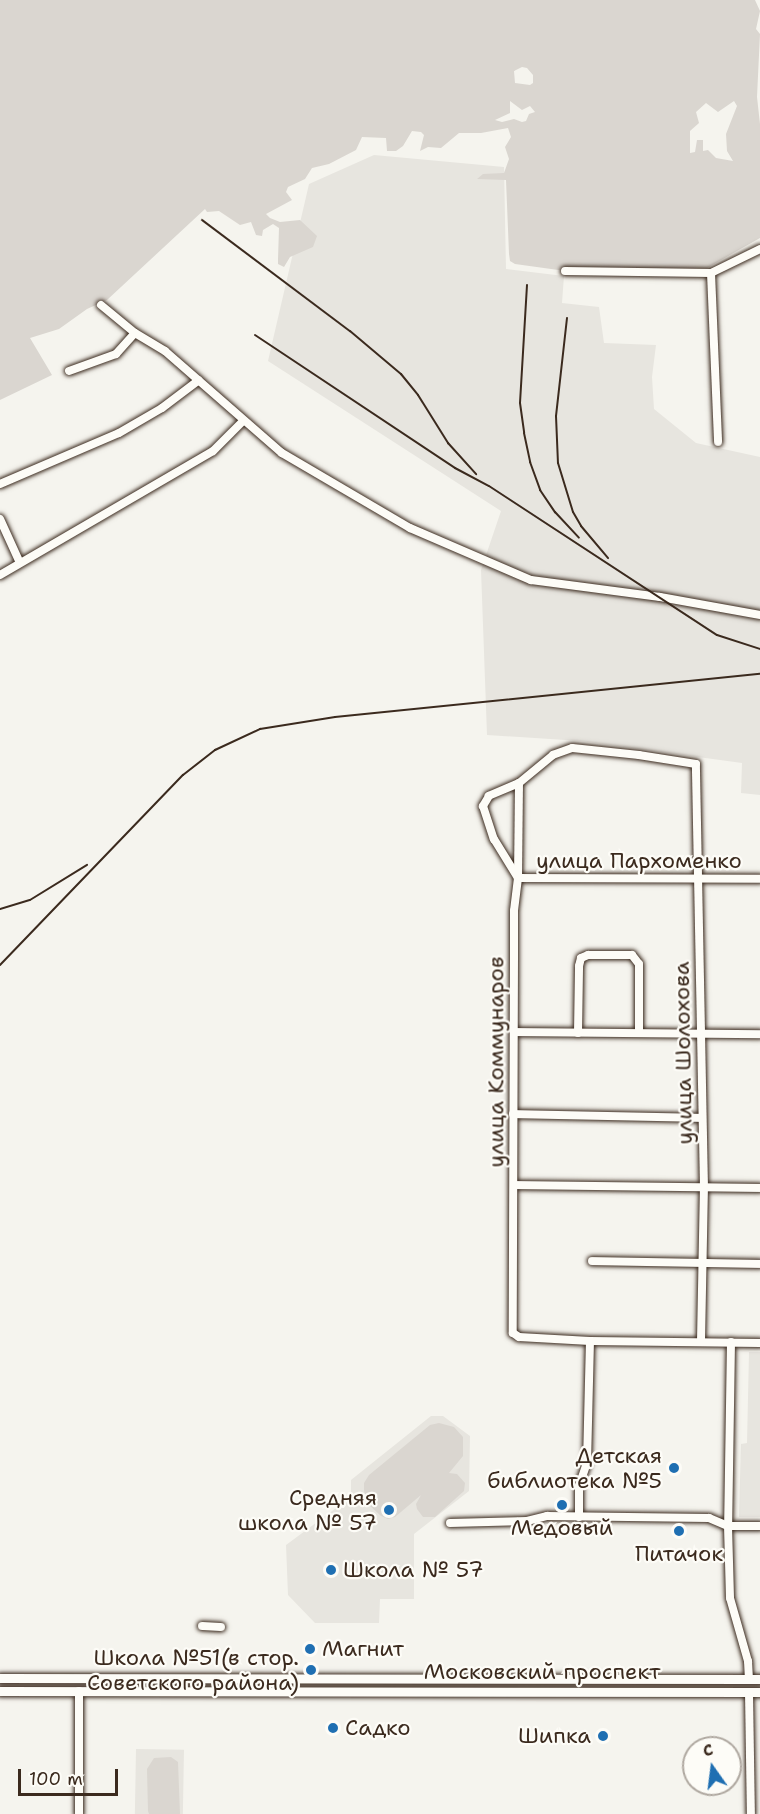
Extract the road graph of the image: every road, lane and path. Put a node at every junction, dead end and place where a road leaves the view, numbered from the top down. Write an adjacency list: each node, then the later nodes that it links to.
1 (760, 249): 3 (street)
2 (565, 271): 3 (street)
3 (711, 273): 9 (street)
4 (101, 305): 5 (street)
5 (135, 333): 6 (street); 7 (street)
6 (69, 371)
7 (199, 380): 8 (street); 10 (street)
8 (243, 421): 12 (street); 14 (street)
9 (717, 442)
10 (0, 484)
11 (0, 519): 12 (street)
12 (20, 563): 13 (street)
13 (0, 575)
14 (760, 615)
15 (519, 783): 16 (street, улица Коммунаров); 16 (street); 17 (street, улица Шолохова)
16 (518, 878): 17 (street, улица Пархоменко); 19 (street, улица Коммунаров)
17 (699, 878): 18 (street, улица Пархоменко); 22 (street, улица Шолохова)
18 (760, 879)
19 (513, 1032): 20 (street); 24 (street, улица Коммунаров)
20 (578, 1033): 21 (street); 21 (street)
21 (639, 1033): 22 (street)
22 (701, 1034): 23 (street); 25 (street, улица Шолохова)
23 (760, 1034)
24 (513, 1114): 25 (street); 26 (street, улица Коммунаров)
25 (702, 1118): 27 (street, улица Шолохова)
26 (515, 1185): 27 (street); 32 (street, улица Коммунаров)
27 (704, 1188): 28 (street); 30 (street, улица Шолохова)
28 (760, 1188)
29 (592, 1261): 30 (street)
30 (703, 1262): 31 (street); 33 (street, улица Шолохова)
31 (760, 1264)
32 (590, 1341): 33 (street); 36 (street)
33 (701, 1341): 34 (street)
34 (731, 1342): 35 (street); 38 (street)
35 (760, 1343)
36 (579, 1517): 37 (street); 38 (street)
37 (450, 1523)
38 (728, 1526): 39 (street); 44 (street)
39 (760, 1526)
40 (202, 1626): 41 (street)
41 (221, 1627)
42 (0, 1678): 43 (main road, Московский проспект)
43 (192, 1678): 44 (main road, Московский проспект); 48 (main road)
44 (749, 1679): 45 (main road, Московский проспект); 49 (main road)
45 (760, 1679)
46 (0, 1690): 47 (main road, Московский проспект)
47 (79, 1691): 48 (main road, Московский проспект); 51 (street)
48 (192, 1691): 49 (main road, Московский проспект)
49 (749, 1692): 50 (main road, Московский проспект); 52 (street)
50 (760, 1692)
51 (80, 1814)
52 (752, 1814)

